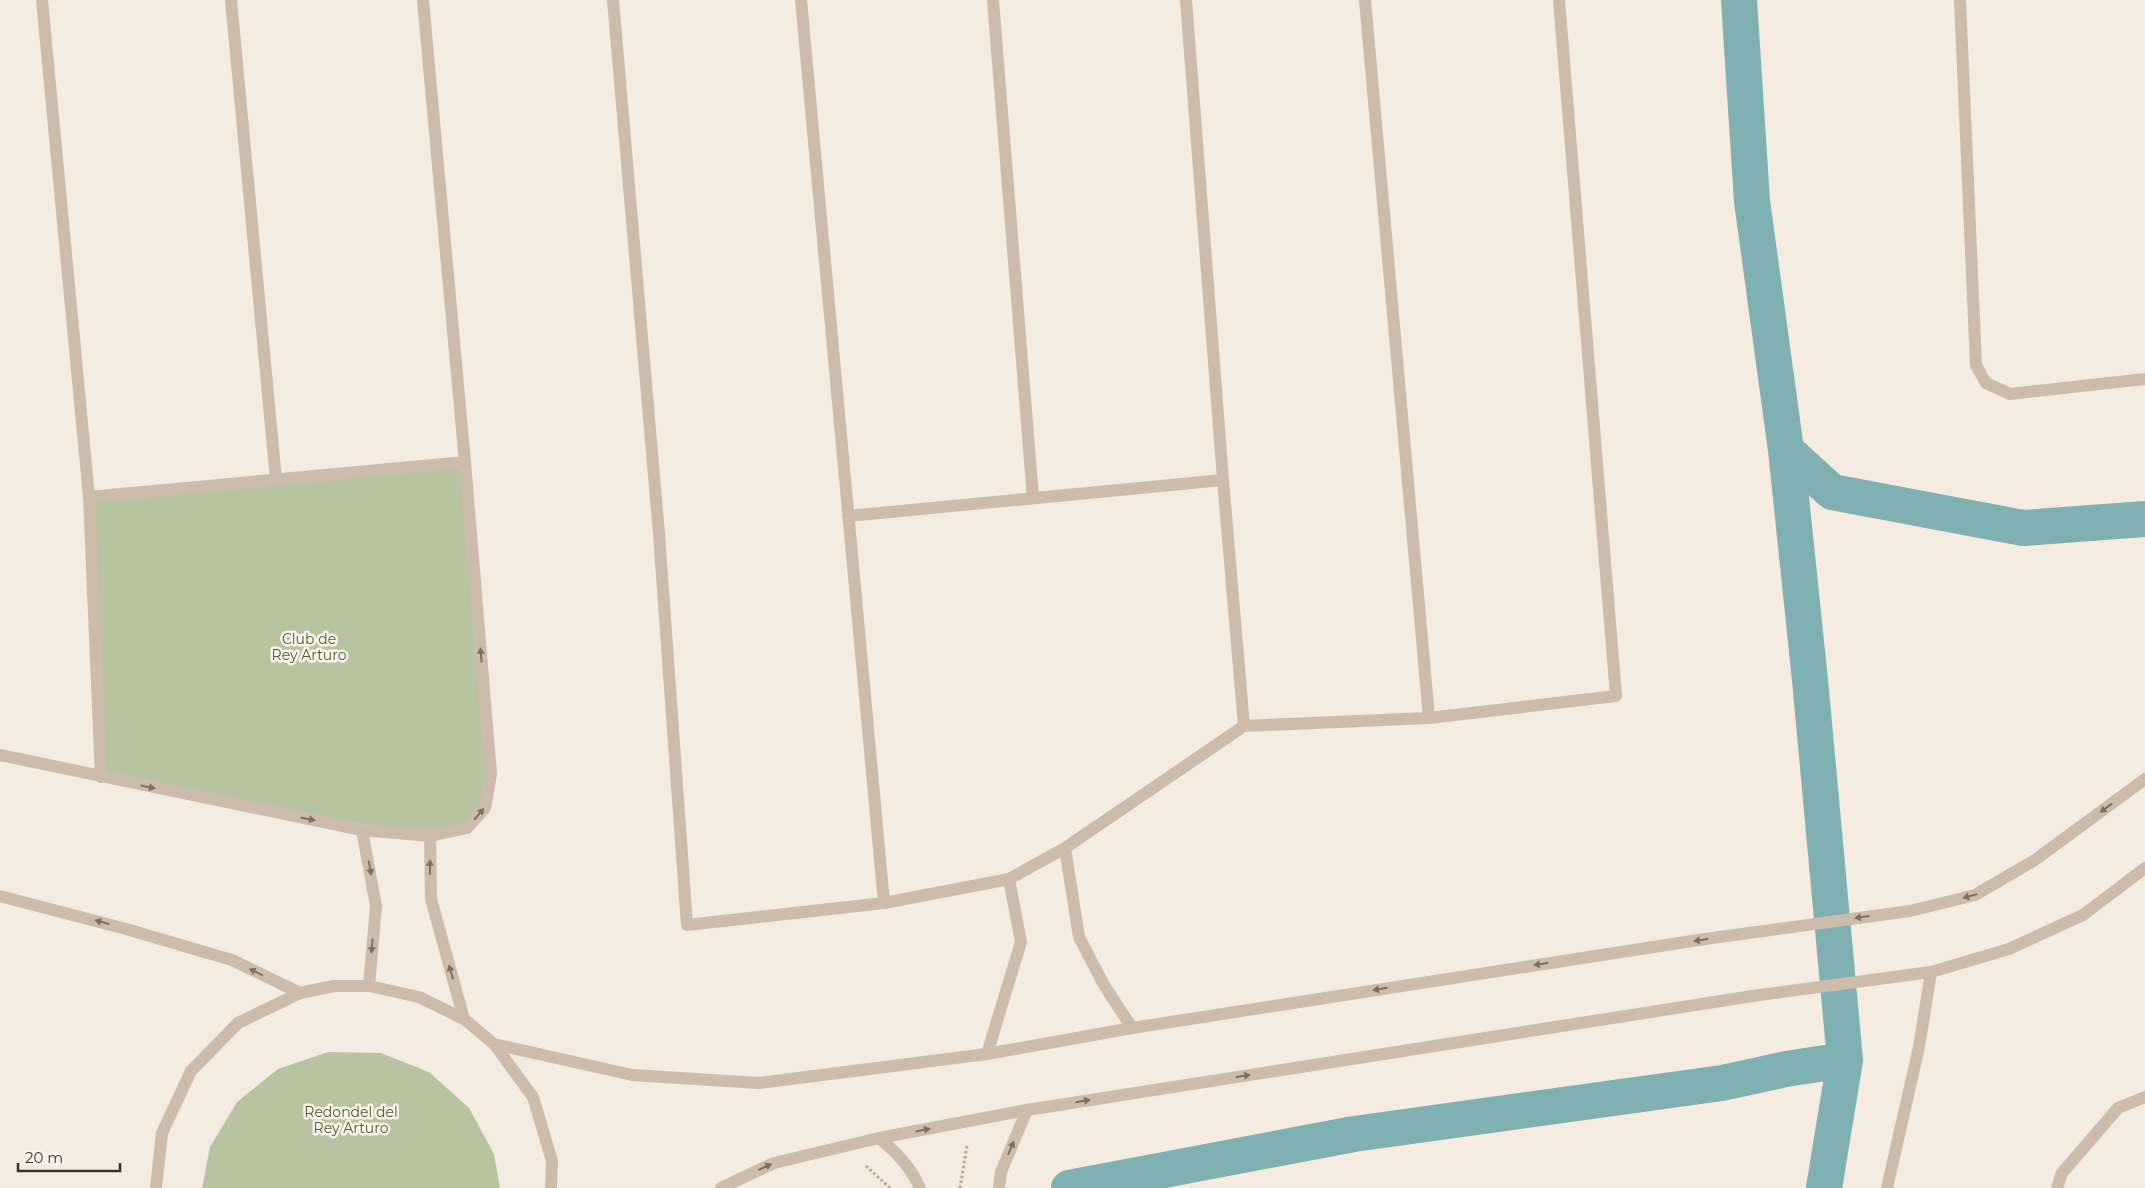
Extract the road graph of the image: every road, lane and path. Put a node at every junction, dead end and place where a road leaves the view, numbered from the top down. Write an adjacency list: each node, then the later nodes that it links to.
1 (42, 0): 15 (street)
2 (230, 0): 13 (street)
3 (423, 0): 12 (street)
4 (613, 0): 29 (street)
5 (801, 0): 17 (street)
6 (992, 0): 16 (street)
7 (1186, 0): 14 (street)
8 (1365, 0): 18 (street)
9 (1559, 0): 18 (street)
10 (1960, 0): 11 (street)
11 (2145, 379)
12 (465, 462): 13 (street); 24 (street, one-way to 12)
13 (276, 480): 15 (street)
14 (1222, 480): 16 (street); 19 (street)
15 (89, 497): 21 (street)
16 (1033, 498): 17 (street)
17 (848, 516): 29 (street)
18 (1429, 718): 19 (street)
19 (1244, 726): 25 (street)
20 (0, 755): 21 (street)
21 (100, 777): 23 (street, one-way to 23)
22 (2145, 779): 34 (street, one-way to 34)
23 (362, 830): 24 (street); 31 (street, one-way to 31)
24 (430, 836): 33 (street, one-way to 24)
25 (1064, 848): 27 (street); 34 (street)
26 (2145, 868): 30 (street)
27 (1009, 879): 29 (street); 36 (street)
28 (0, 896): 32 (street, one-way to 28)
29 (884, 903)
30 (1931, 972): 38 (street, one-way to 30); 47 (street)
31 (369, 986): 32 (street); 33 (street)
32 (300, 993): 41 (street)
33 (464, 1019): 35 (street)
34 (1132, 1028): 36 (street)
35 (494, 1044): 36 (street); 42 (street)
36 (987, 1054)
37 (2145, 1097): 48 (street)
38 (1027, 1110): 39 (street); 46 (street, one-way to 38)
39 (970, 1121): 40 (street, one-way to 39); 45 (path)
40 (879, 1138): 43 (street, one-way to 40); 44 (street)
41 (156, 1188)
42 (551, 1188)
43 (721, 1188)
44 (920, 1188)
45 (960, 1188)
46 (999, 1188)
47 (1887, 1188)
48 (2057, 1188)

